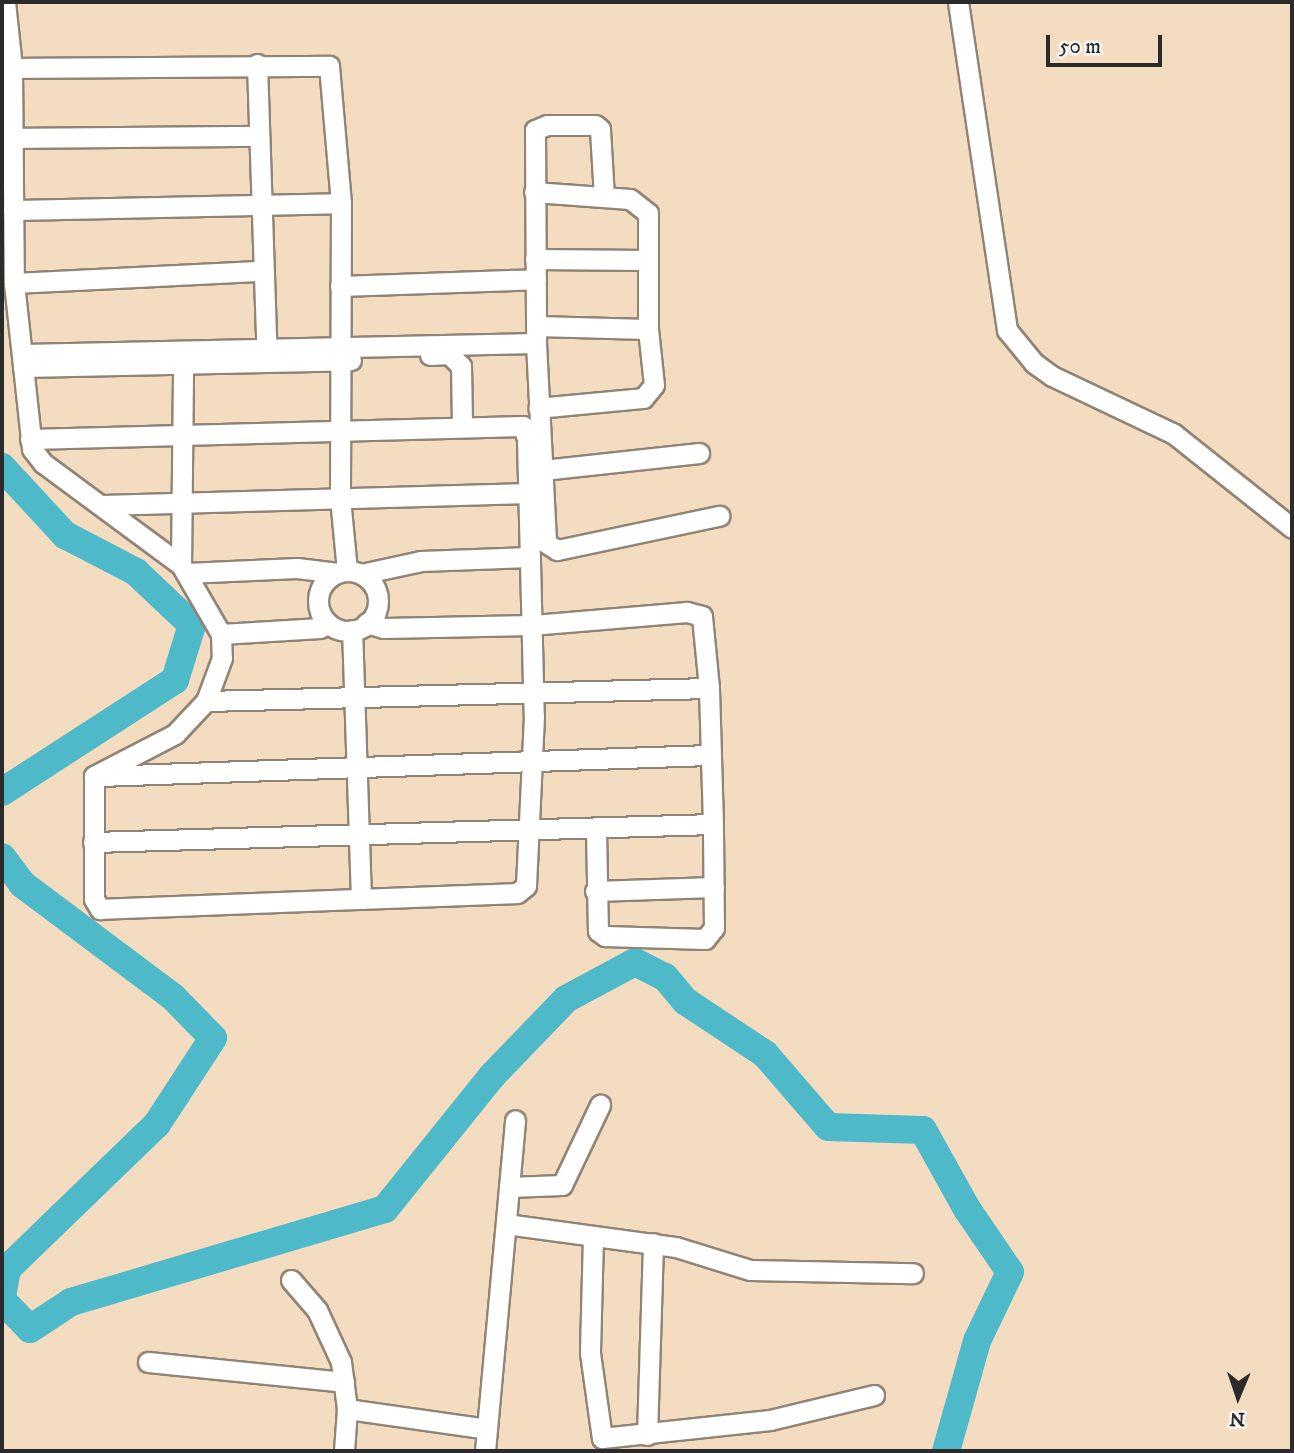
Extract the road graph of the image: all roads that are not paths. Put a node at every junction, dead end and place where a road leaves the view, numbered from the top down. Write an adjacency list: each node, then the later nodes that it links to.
1 (5, 2): 3 (street)
2 (958, 2): 39 (street)
3 (4, 33): 5 (street)
4 (257, 64): 5 (street); 7 (street); 11 (street)
5 (12, 68): 6 (street)
6 (6, 107): 8 (street)
7 (258, 136): 8 (street); 12 (street)
8 (11, 138): 13 (street)
9 (534, 192): 10 (street); 10 (street); 14 (street)
10 (604, 197): 15 (street)
11 (341, 203): 12 (street); 19 (street)
12 (260, 204): 13 (street); 16 (street)
13 (13, 210): 18 (street)
14 (535, 259): 15 (street); 17 (street)
15 (646, 260): 20 (street)
16 (263, 271): 18 (street); 23 (street)
17 (536, 279): 19 (street); 21 (street)
18 (14, 283): 24 (street)
19 (340, 286): 22 (street)
20 (648, 329): 21 (street); 26 (street)
21 (536, 335): 22 (street); 26 (street)
22 (342, 354): 23 (street); 28 (street); 29 (street)
23 (267, 356): 24 (street); 25 (street)
24 (23, 361): 25 (street); 31 (street)
25 (183, 366): 30 (street)
26 (539, 413): 27 (street); 33 (street)
27 (482, 416)
28 (462, 425): 29 (street); 34 (street)
29 (343, 431): 30 (street); 35 (street)
30 (183, 436): 31 (street); 36 (street)
31 (30, 439): 37 (street)
32 (699, 453): 33 (street)
33 (543, 470): 38 (street)
34 (529, 493): 35 (street); 40 (street)
35 (340, 498): 36 (street); 42 (street)
36 (181, 503): 37 (street); 41 (street)
37 (103, 505): 41 (street)
38 (719, 516)
39 (1292, 528)
40 (530, 556): 42 (street); 44 (street)
41 (183, 569): 42 (street); 46 (street)
42 (348, 573): 43 (street); 45 (street)
43 (328, 623): 45 (street); 46 (street)
44 (531, 625): 45 (street); 47 (street); 48 (street)
45 (360, 626): 49 (street)
46 (221, 634): 50 (street)
47 (709, 688): 48 (street); 51 (street)
48 (533, 690): 49 (street); 52 (street)
49 (354, 699): 50 (street); 53 (street)
50 (206, 701): 54 (street)
51 (709, 755): 52 (street); 55 (street)
52 (534, 761): 53 (street); 57 (street)
53 (355, 765): 54 (street); 58 (street)
54 (94, 776): 59 (street)
55 (713, 824): 56 (street); 60 (street)
56 (596, 829): 57 (street); 61 (street)
57 (530, 831): 58 (street); 62 (street)
58 (358, 834): 59 (street); 62 (street)
59 (93, 842): 62 (street)
60 (714, 887): 61 (street); 61 (street)
61 (596, 891)
62 (360, 899)
63 (600, 1104): 65 (street)
64 (515, 1120): 65 (street)
65 (509, 1187): 66 (street)
66 (506, 1224): 67 (street); 75 (street)
67 (593, 1236): 68 (street); 76 (street)
68 (653, 1243): 69 (street); 76 (street)
69 (914, 1273)
70 (292, 1280): 72 (street)
71 (148, 1362): 72 (street)
72 (344, 1382): 74 (street)
73 (874, 1395): 76 (street)
74 (346, 1409): 75 (street); 77 (street)
75 (487, 1429): 78 (street)
76 (647, 1435)
77 (344, 1451)
78 (485, 1451)

